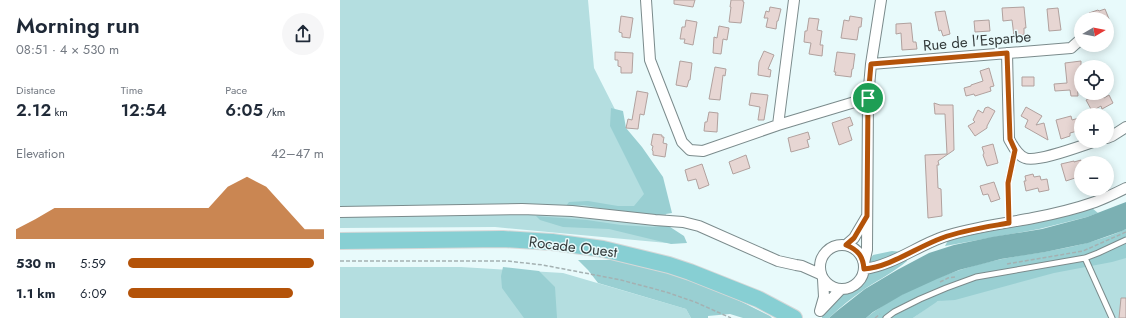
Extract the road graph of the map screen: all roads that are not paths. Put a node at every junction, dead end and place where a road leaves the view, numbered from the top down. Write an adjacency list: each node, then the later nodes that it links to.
1 (646, 0): 8 (street)
2 (794, 0): 8 (street)
3 (881, 0): 6 (street)
4 (1074, 45): 5 (street, Rue de l'Esparbe)
5 (1007, 53): 6 (street, Rue de l'Esparbe); 12 (street)
6 (871, 64): 7 (street)
7 (868, 98): 8 (street); 16 (street)
8 (778, 125)
9 (1126, 127): 10 (street)
10 (1114, 135)
11 (1074, 148): 12 (street)
12 (1015, 150): 13 (lane)
13 (1008, 183)
14 (1126, 188): 23 (street)
15 (340, 212): 22 (street)
16 (867, 216): 19 (street); 23 (street)
17 (1126, 240): 21 (lane)
18 (340, 241): 27 (main road, Rocade Ouest)
19 (846, 245): 20 (street); 23 (street)
20 (823, 255): 22 (street); 24 (street)
21 (1085, 258): 28 (lane); 29 (lane)
22 (802, 266): 24 (street)
23 (864, 266): 25 (street)
24 (822, 276): 25 (street); 26 (street)
25 (840, 290): 26 (street)
26 (817, 315)
27 (794, 318)
28 (886, 318)
29 (1112, 318)

